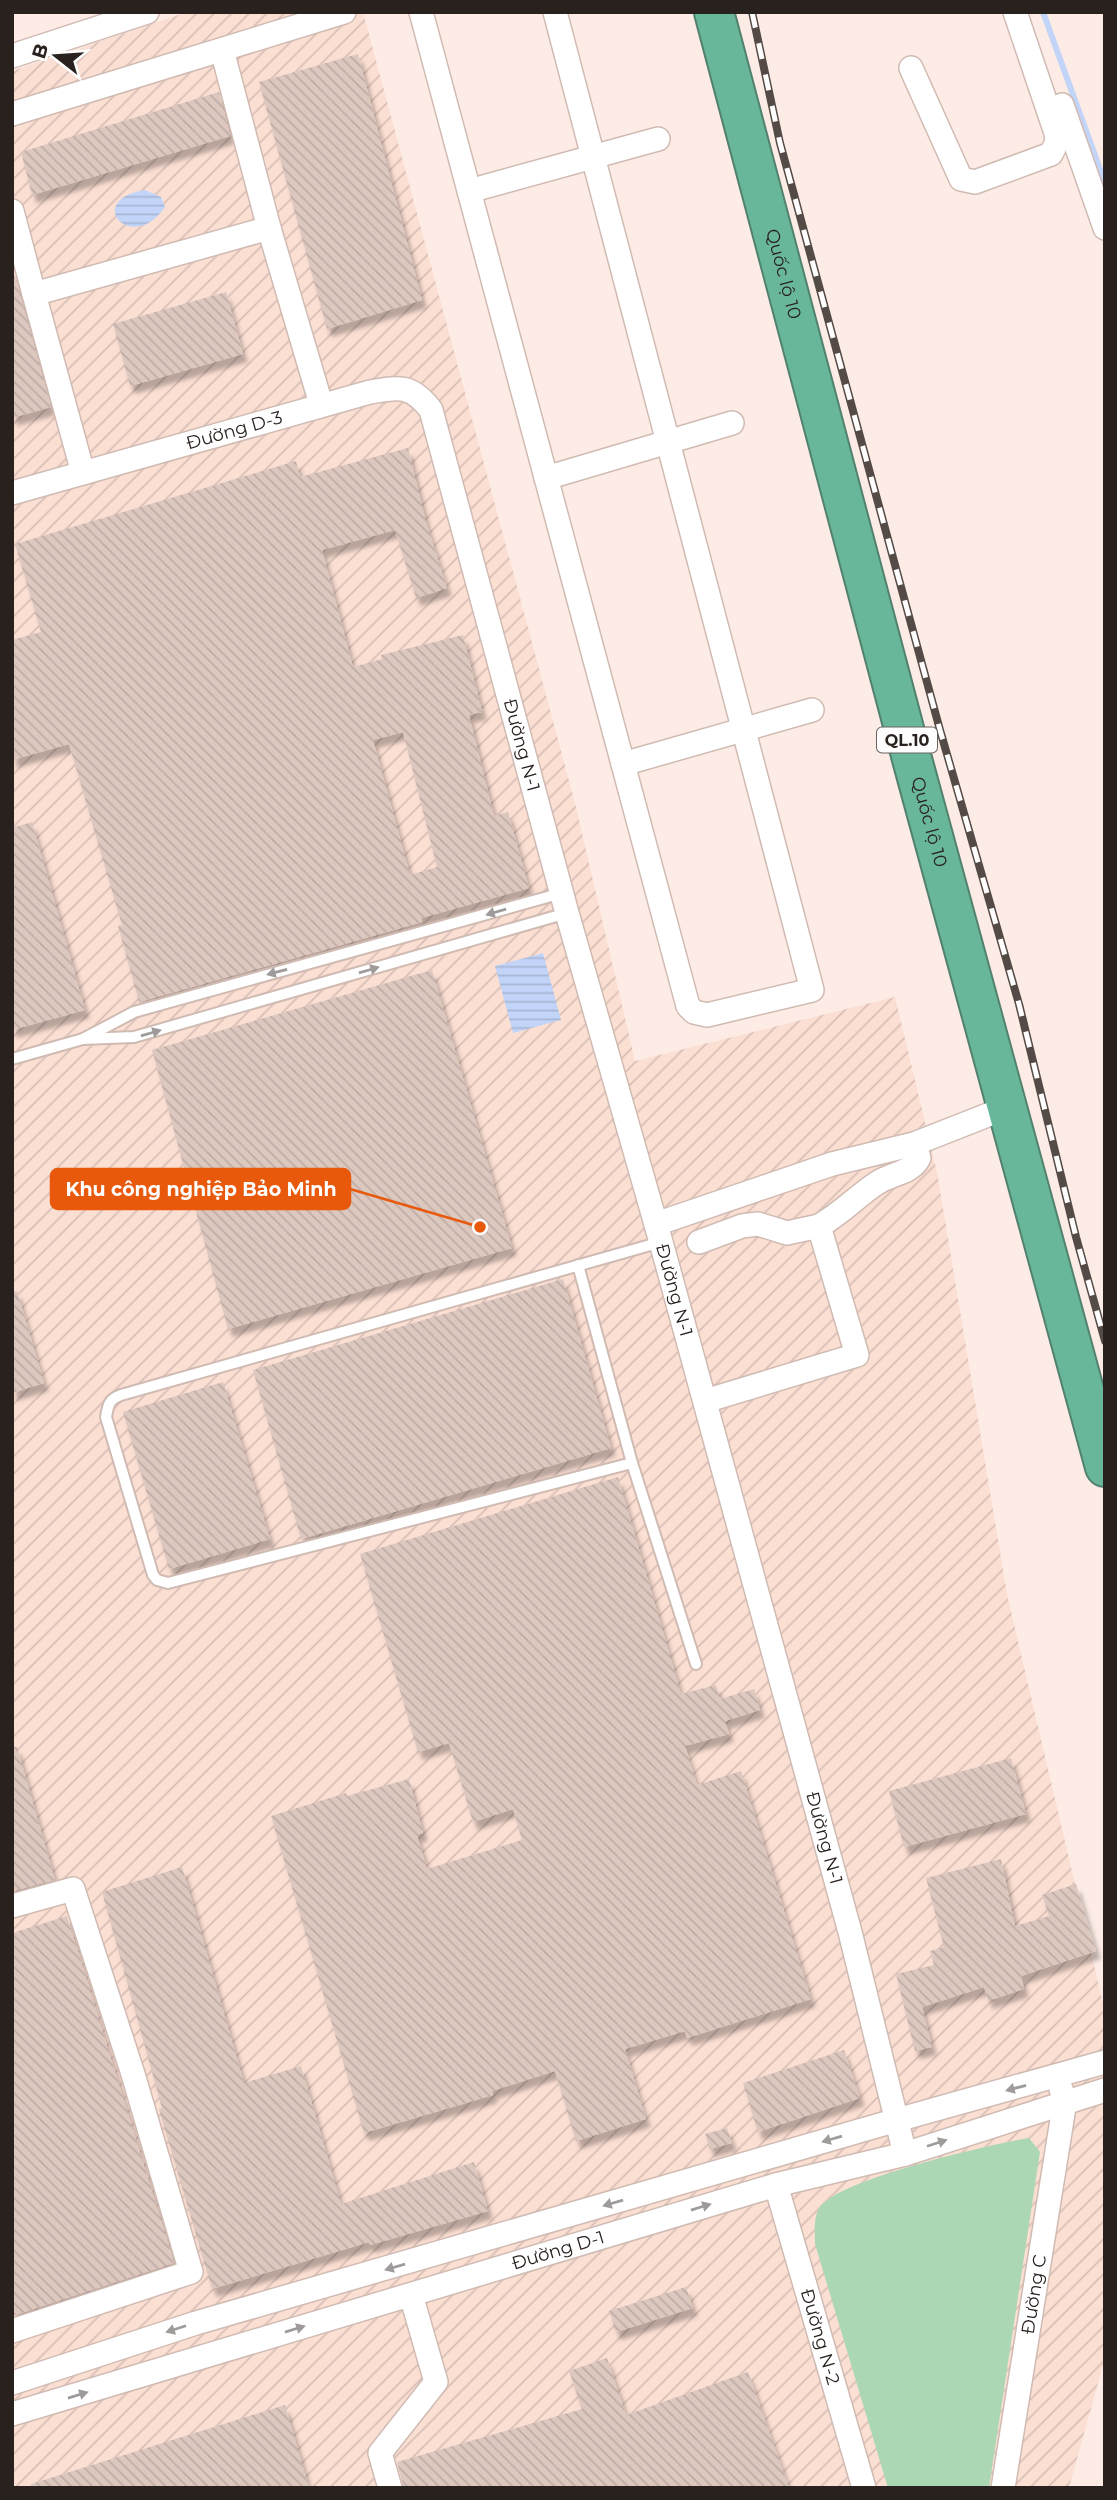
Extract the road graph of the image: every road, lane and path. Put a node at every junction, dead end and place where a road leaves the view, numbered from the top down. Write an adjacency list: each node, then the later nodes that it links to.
1 (147, 12): 9 (street)
2 (344, 12): 8 (street)
3 (421, 12): 14 (street)
4 (555, 12): 13 (street)
5 (714, 12): 32 (highway, Quốc lộ 10 / QL.10)
6 (1015, 12): 10 (street)
7 (1026, 12): 17 (street)
8 (222, 50): 11 (street); 16 (street)
9 (12, 56)
10 (911, 68)
11 (12, 114)
12 (658, 139): 13 (street)
13 (593, 156): 14 (street); 22 (street)
14 (469, 191): 24 (street)
15 (12, 211): 18 (street)
16 (269, 228): 18 (street); 19 (street)
17 (1105, 228)
18 (34, 294): 23 (street)
19 (321, 404): 21 (street, Đường D-3); 23 (street, Đường D-3)
20 (732, 423): 22 (street)
21 (436, 431): 29 (street, Đường N-1)
22 (668, 442): 24 (street); 27 (street)
23 (83, 473): 25 (street, Đường D-3)
24 (546, 478): 28 (street)
25 (12, 493)
26 (812, 710): 27 (street)
27 (744, 730): 28 (street); 28 (street)
28 (623, 764)
29 (564, 903): 30 (lane, one-way to 30); 30 (lane, one-way to 29); 35 (street, Đường N-1)
30 (83, 1039): 31 (lane)
31 (12, 1059)
32 (1008, 1107): 33 (street); 40 (highway, Quốc lộ 10 / QL.10)
33 (914, 1144): 34 (street); 35 (street)
34 (819, 1226): 36 (street); 38 (street)
35 (659, 1233): 37 (lane); 38 (street, Đường N-1)
36 (699, 1242)
37 (578, 1265): 39 (lane); 39 (lane)
38 (705, 1401): 47 (street, Đường N-1)
39 (632, 1463): 41 (lane)
40 (1105, 1467)
41 (696, 1664)
42 (12, 1906): 51 (street)
43 (1105, 2062): 44 (street, Đường D-1)
44 (1057, 2076): 46 (street); 47 (street, Đường D-1, one-way to 47)
45 (1105, 2090): 46 (street, Đường D-1)
46 (1065, 2101): 48 (street, Đường D-1, one-way to 46); 56 (street, Đường C)
47 (897, 2120): 48 (street, Đường N-1); 52 (street, Đường D-1, one-way to 52)
48 (905, 2154): 49 (street, Đường D-1)
49 (776, 2185): 50 (street, Đường D-1, one-way to 49); 55 (street, Đường N-2)
50 (411, 2295): 53 (street, Đường D-1, one-way to 50); 54 (street)
51 (12, 2331)
52 (12, 2383)
53 (12, 2414)
54 (390, 2488)
55 (864, 2488)
56 (1003, 2488)

